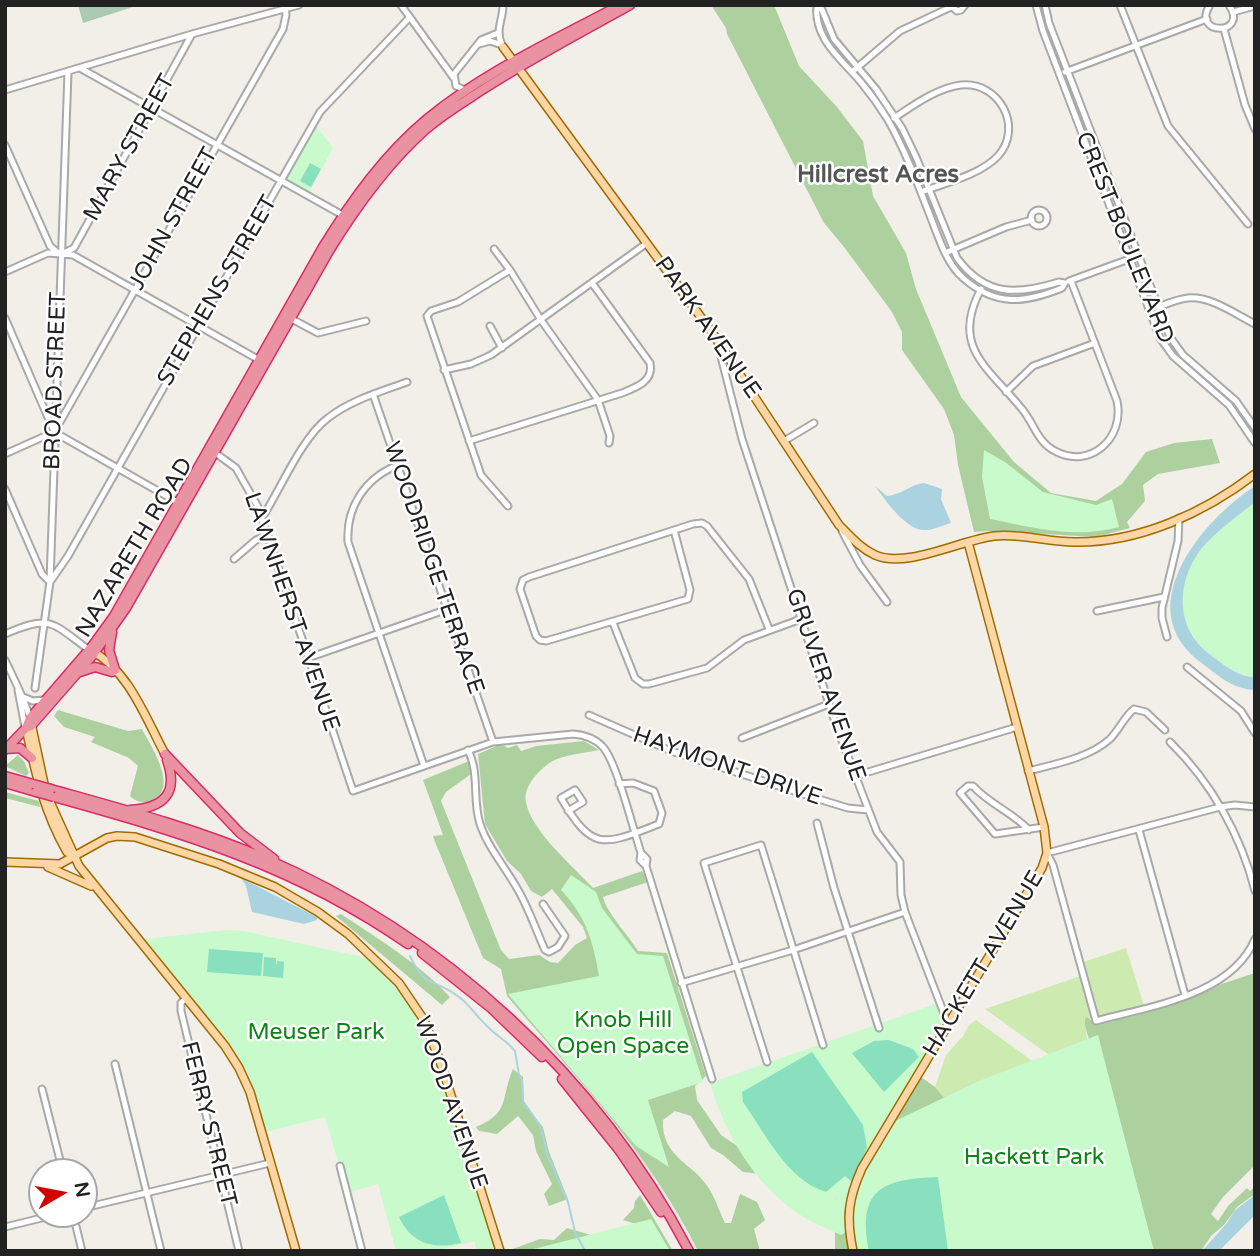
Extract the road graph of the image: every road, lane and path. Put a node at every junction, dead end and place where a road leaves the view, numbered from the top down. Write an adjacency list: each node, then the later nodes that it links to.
1 (299, 5): 15 (street)
2 (401, 5): 17 (street)
3 (503, 5): 20 (street)
4 (620, 5): 25 (highway, NAZARETH ROAD)
5 (630, 5): 25 (highway, NAZARETH ROAD)
6 (818, 5): 26 (street); 30 (street)
7 (965, 5): 13 (street)
8 (1036, 5): 31 (street, CREST BOULEVARD)
9 (1045, 5): 28 (street, CREST BOULEVARD)
10 (1120, 5): 22 (street)
11 (1210, 5): 18 (street)
12 (1229, 5): 16 (street)
13 (950, 6): 26 (street)
14 (1255, 6): 16 (street)
15 (286, 7): 21 (street); 40 (street, JOHN STREET)
16 (1233, 12): 19 (street)
17 (410, 17): 32 (street); 41 (street, STEPHENS STREET)
18 (1207, 19): 19 (street); 22 (street)
19 (1224, 29): 38 (street)
20 (498, 33): 23 (street); 24 (street)
21 (192, 34): 27 (street); 35 (street, MARY STREET)
22 (1135, 45): 28 (street); 46 (street)
23 (476, 46): 24 (street); 32 (street)
24 (503, 47): 25 (main road, PARK AVENUE)
25 (516, 65): 33 (highway, NAZARETH ROAD); 44 (highway, NAZARETH ROAD); 47 (main road, PARK AVENUE)
26 (858, 67): 30 (street); 36 (street)
27 (80, 68): 29 (street); 35 (street)
28 (1068, 71): 31 (street); 52 (street, CREST BOULEVARD)
29 (68, 72): 34 (street); 51 (street, BROAD STREET)
30 (852, 72): 37 (street)
31 (1060, 74): 53 (street, CREST BOULEVARD)
32 (453, 77): 33 (street)
33 (472, 88): 44 (highway, NAZARETH ROAD)
34 (5, 90)
35 (152, 109): 40 (street); 51 (street, MARY STREET)
36 (895, 117): 37 (street); 42 (street); 42 (street)
37 (888, 121): 43 (street)
38 (1255, 128)
39 (5, 145): 51 (street)
40 (215, 145): 41 (street); 59 (street, JOHN STREET)
41 (280, 182): 44 (street); 68 (street, STEPHENS STREET)
42 (929, 189): 43 (street); 49 (street)
43 (921, 192): 50 (street)
44 (346, 217): 63 (highway, NAZARETH ROAD)
45 (1032, 220): 49 (street)
46 (1248, 224)
47 (647, 243): 57 (street); 70 (main road, PARK AVENUE)
48 (494, 249): 54 (street)
49 (954, 250): 50 (street); 58 (street)
50 (945, 253): 60 (street)
51 (61, 254): 55 (street); 59 (street); 81 (street, BROAD STREET)
52 (1139, 256): 53 (street); 61 (street, CREST BOULEVARD)
53 (1130, 259): 56 (street); 62 (street, CREST BOULEVARD)
54 (510, 270): 65 (street); 74 (street)
55 (5, 272)
56 (1068, 282): 58 (street); 60 (street); 71 (street)
57 (592, 283): 65 (street); 78 (street)
58 (984, 283): 60 (street)
59 (135, 289): 68 (street); 81 (street, JOHN STREET)
60 (980, 290): 76 (street)
61 (1158, 307): 62 (street); 67 (street); 80 (street, CREST BOULEVARD)
62 (1150, 310): 85 (street, CREST BOULEVARD)
63 (287, 317): 66 (street); 73 (highway, NAZARETH ROAD)
64 (5, 318): 81 (street)
65 (541, 320): 72 (street); 78 (street)
66 (366, 321)
67 (1255, 324)
68 (198, 325): 73 (street); 89 (street, STEPHENS STREET)
69 (489, 326): 72 (street)
70 (716, 338): 83 (main road, PARK AVENUE); 108 (street, GRUVER AVENUE)
71 (1095, 343): 76 (street); 76 (street)
72 (502, 348): 74 (street)
73 (262, 362): 86 (highway, NAZARETH ROAD)
74 (444, 370): 82 (street)
75 (407, 382): 77 (street)
76 (1006, 392)
77 (373, 394): 88 (street, WOODRIDGE TERRACE); 94 (street)
78 (598, 400): 82 (street); 84 (street)
79 (814, 423): 83 (street)
80 (1255, 428)
81 (54, 432): 87 (street); 89 (street); 103 (street, BROAD STREET)
82 (469, 440): 93 (street)
83 (784, 441): 96 (main road, PARK AVENUE)
84 (609, 443)
85 (1255, 443)
86 (212, 450): 92 (highway, NAZARETH ROAD); 94 (street, LAWNHERST AVENUE)
87 (5, 454)
88 (398, 465): 106 (street, WOODRIDGE TERRACE); 113 (street)
89 (117, 469): 92 (street); 103 (street, STEPHENS STREET)
90 (1255, 474): 95 (main road)
91 (5, 489): 103 (street)
92 (181, 504): 111 (highway, NAZARETH ROAD); 116 (highway, NAZARETH ROAD)
93 (508, 506)
94 (262, 518): 98 (street, LAWNHERST AVENUE)
95 (1179, 519): 99 (main road); 104 (street)
96 (839, 525): 100 (main road); 102 (street, PARK AVENUE)
97 (674, 530): 110 (street); 110 (street); 112 (street)
98 (268, 535): 101 (street); 117 (street, LAWNHERST AVENUE)
99 (968, 542): 100 (main road); 129 (main road, HACKETT AVENUE)
100 (874, 555): 102 (street)
101 (234, 559)
102 (860, 565): 105 (street, PARK AVENUE)
103 (50, 582): 109 (street, BROAD STREET)
104 (1164, 597): 107 (street); 115 (street)
105 (887, 602)
106 (448, 608): 113 (street); 133 (street, WOODRIDGE TERRACE)
107 (1097, 611)
108 (801, 619): 112 (street); 126 (street, GRUVER AVENUE)
109 (44, 622): 114 (street); 116 (street); 122 (street, BROAD STREET)
110 (613, 623): 112 (street)
111 (113, 629): 116 (highway, NAZARETH ROAD); 120 (highway)
112 (769, 629)
113 (378, 633): 117 (street); 139 (street)
114 (5, 634)
115 (1167, 637)
116 (92, 652): 120 (main road); 121 (highway, NAZARETH ROAD); 125 (highway, NAZARETH ROAD)
117 (308, 658): 139 (street, LAWNHERST AVENUE)
118 (5, 660): 123 (street)
119 (1187, 667): 131 (street)
120 (113, 671): 121 (highway); 137 (main road)
121 (77, 673): 128 (highway, NAZARETH ROAD)
122 (35, 688)
123 (18, 690): 124 (street); 128 (street)
124 (23, 697): 125 (street); 128 (street)
125 (46, 699): 128 (highway, NAZARETH ROAD)
126 (829, 704): 132 (street); 142 (street, GRUVER AVENUE)
127 (589, 715): 150 (street, HAYMONT DRIVE)
128 (29, 724): 135 (highway); 138 (main road); 158 (main road)
129 (1017, 727): 140 (main road, HACKETT AVENUE); 142 (street)
130 (1165, 730): 140 (street)
131 (1255, 733)
132 (743, 738)
133 (493, 741): 136 (street); 144 (street)
134 (1170, 742): 147 (street)
135 (6, 750): 138 (highway)
136 (468, 750): 139 (street); 164 (street)
137 (165, 754): 149 (highway); 161 (highway)
138 (32, 758): 158 (main road)
139 (424, 766)
140 (1028, 771): 153 (main road, HACKETT AVENUE)
141 (5, 776): 145 (highway)
142 (855, 776): 150 (street, GRUVER AVENUE)
143 (5, 783): 145 (highway)
144 (619, 784): 156 (street); 156 (street)
145 (35, 788): 146 (highway, bridge)
146 (52, 793): 149 (highway); 195 (highway)
147 (1220, 807): 148 (street); 155 (street); 163 (street)
148 (1255, 807)
149 (123, 810): 161 (highway)
150 (868, 810): 165 (street, GRUVER AVENUE)
151 (568, 811): 156 (street)
152 (817, 823): 166 (street)
153 (1044, 827): 154 (street); 157 (main road, HACKETT AVENUE)
154 (1029, 830): 154 (street)
155 (1139, 830): 157 (street); 171 (street)
156 (634, 833): 170 (street)
157 (1047, 853): 171 (street); 173 (main road, HACKETT AVENUE)
158 (74, 857): 160 (main road, WOOD AVENUE); 162 (main road); 194 (main road, WOOD AVENUE)
159 (5, 862): 160 (main road, WOOD AVENUE)
160 (44, 865): 162 (main road)
161 (288, 869): 196 (highway)
162 (94, 888): 172 (main road)
163 (1255, 891)
164 (542, 904)
165 (905, 912): 166 (street); 173 (street, GRUVER AVENUE)
166 (848, 932): 168 (street); 174 (street)
167 (1255, 939): 171 (street)
168 (793, 950): 169 (street); 169 (street); 175 (street)
169 (737, 967): 170 (street); 176 (street)
170 (681, 983): 178 (street)
171 (1185, 995)
172 (185, 999): 181 (main road); 183 (street, FERRY STREET)
173 (948, 1024): 197 (main road, HACKETT AVENUE)
174 (879, 1028)
175 (823, 1045)
176 (767, 1062)
177 (116, 1065): 184 (street)
178 (712, 1079)
179 (42, 1089): 180 (street)
180 (59, 1158)
181 (270, 1163): 183 (street); 192 (main road)
182 (340, 1166): 193 (street)
183 (221, 1174): 184 (street); 191 (street, FERRY STREET)
184 (146, 1192): 185 (street); 190 (street)
185 (98, 1204)
186 (28, 1221): 187 (street)
187 (5, 1227)
188 (76, 1228): 189 (street)
189 (82, 1251)
190 (160, 1251)
191 (239, 1251)
192 (296, 1251)
193 (362, 1251)
194 (500, 1251)
195 (683, 1251)
196 (689, 1251)
197 (853, 1251)

